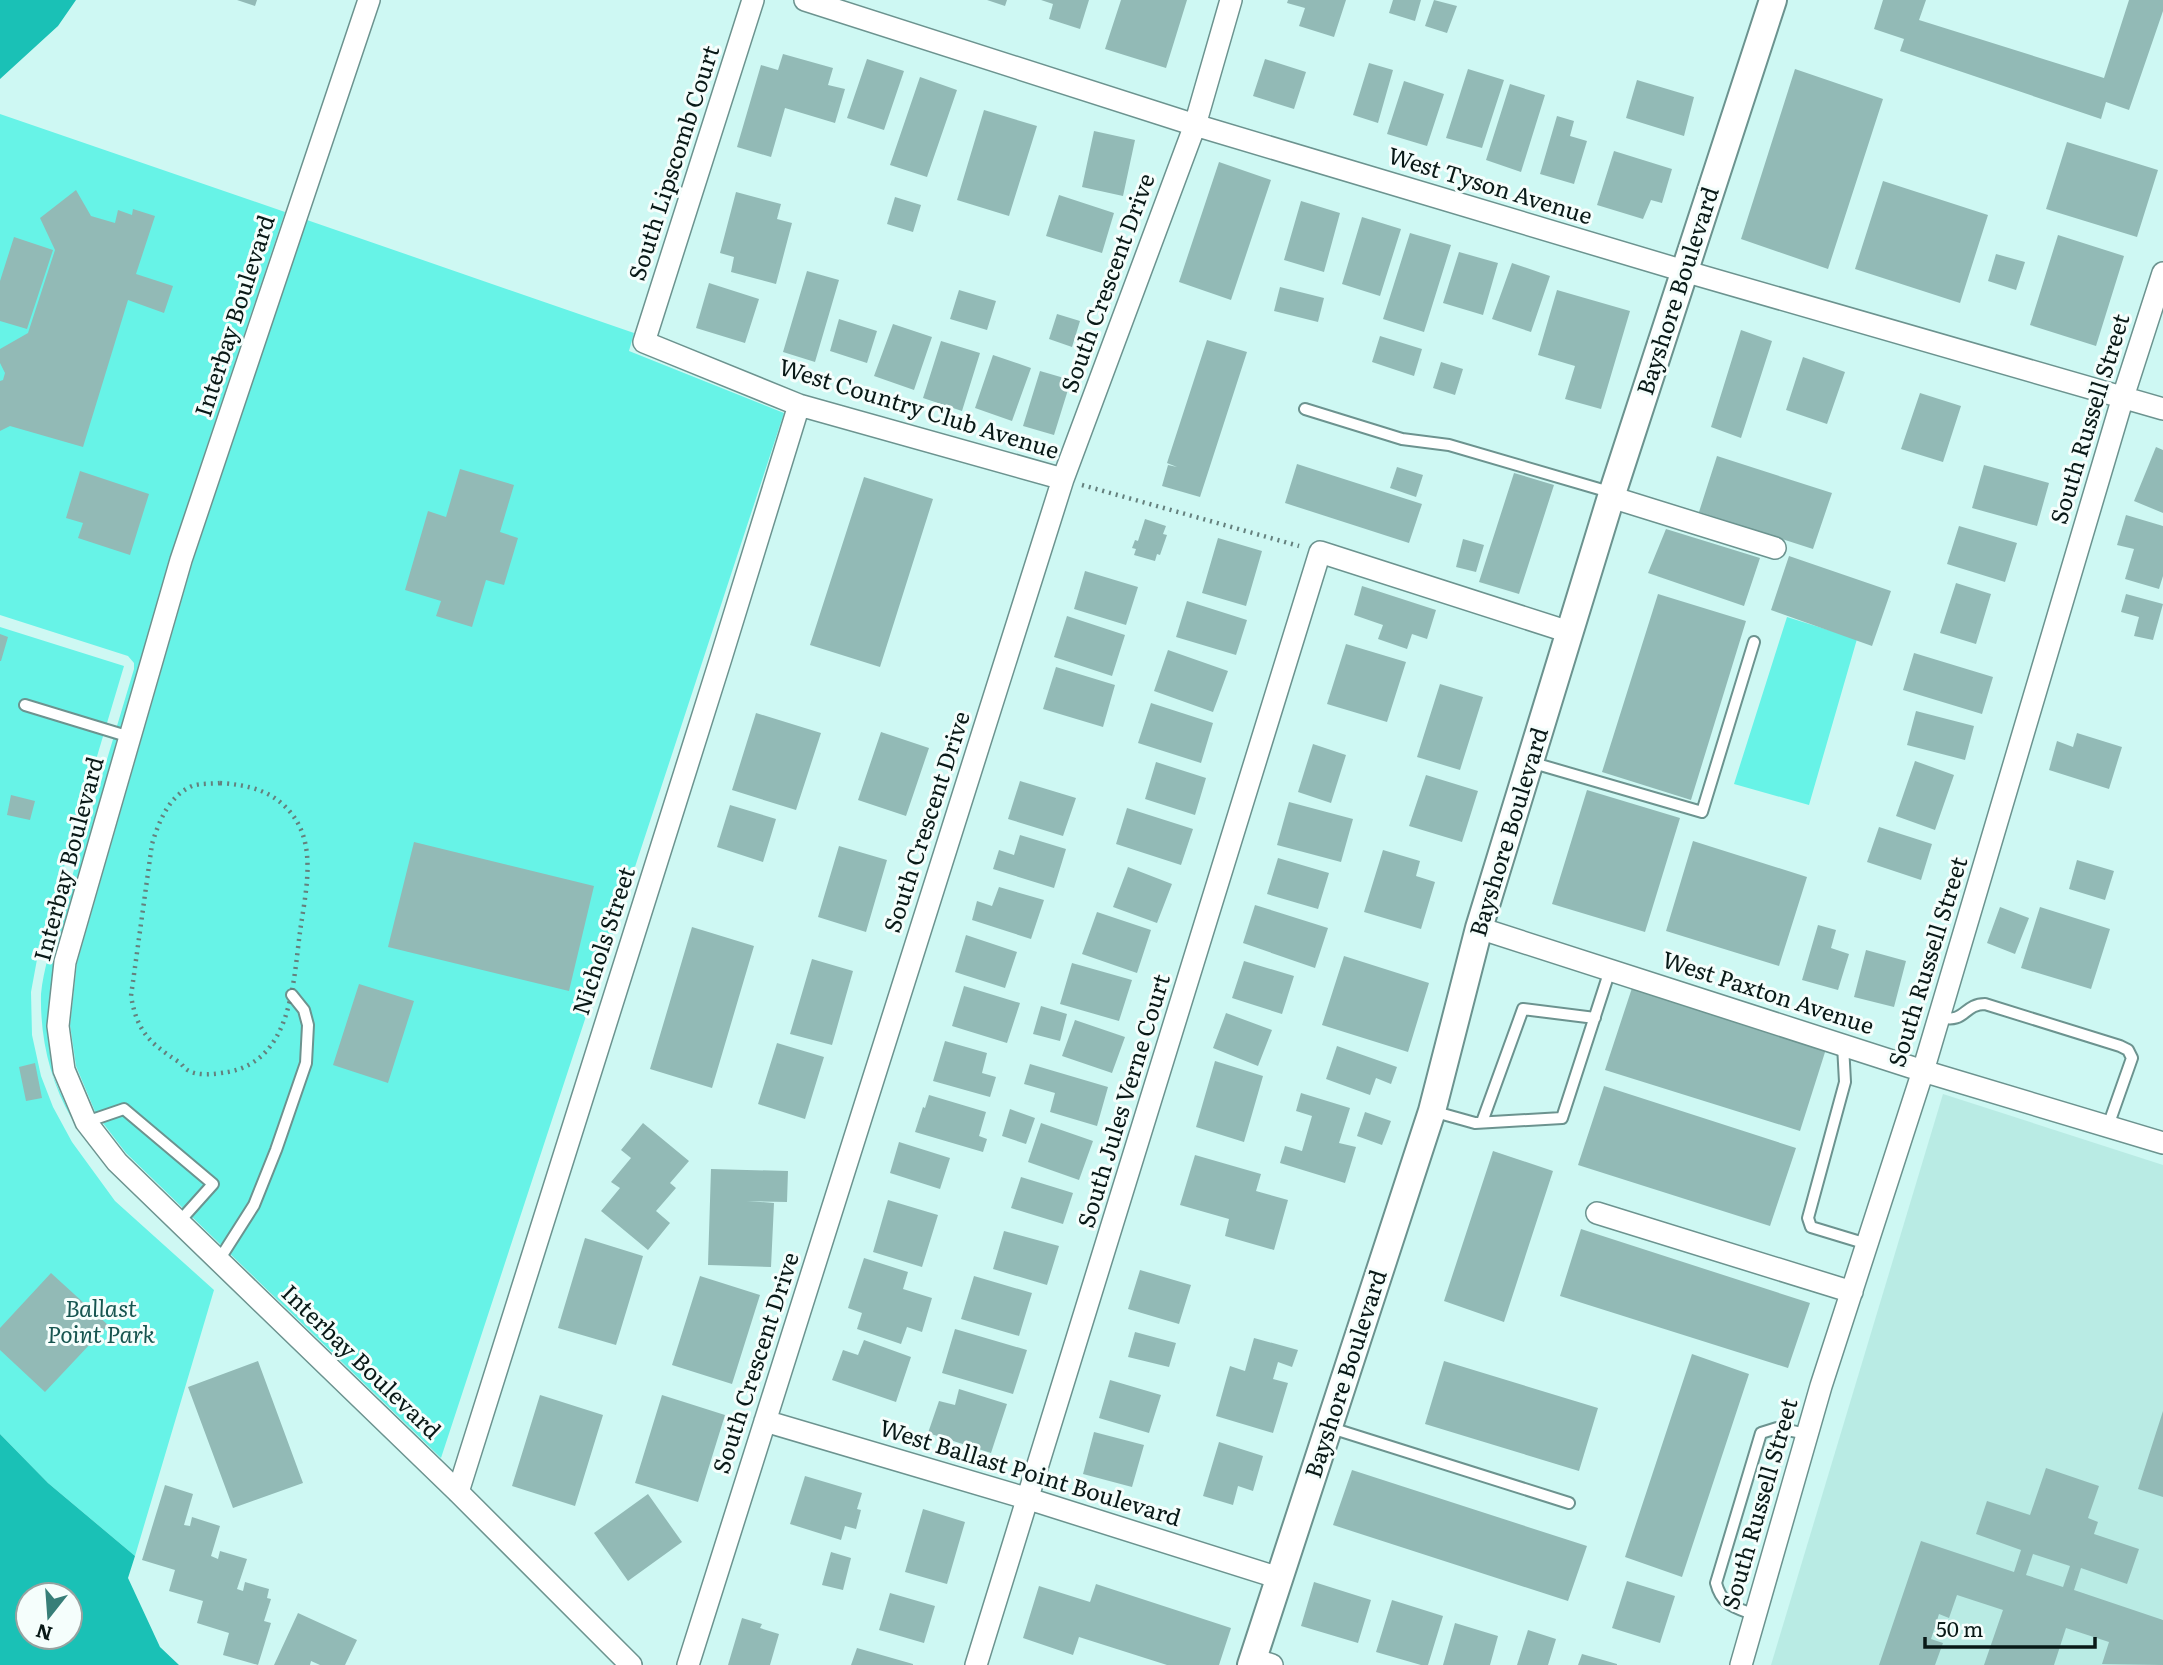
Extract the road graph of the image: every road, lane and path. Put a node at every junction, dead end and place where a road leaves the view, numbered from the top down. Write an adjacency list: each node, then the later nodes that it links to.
1 (369, 0): 21 (street, Interbay Boulevard)
2 (753, 0): 9 (street, South Lipscomb Court)
3 (805, 0): 6 (street, West Tyson Avenue)
4 (1231, 0): 6 (street, South Crescent Drive)
5 (1773, 0): 7 (street, Bayshore Boulevard)
6 (1195, 125): 7 (street, West Tyson Avenue); 14 (street, South Crescent Drive)
7 (1684, 271): 10 (street, West Tyson Avenue); 15 (street, Bayshore Boulevard)
8 (2163, 273): 10 (street, South Russell Street)
9 (644, 342): 11 (street, West Country Club Avenue)
10 (2123, 397): 13 (street, West Tyson Avenue); 26 (street, South Russell Street)
11 (799, 405): 14 (street, West Country Club Avenue); 43 (street, Nichols Street)
12 (1306, 409): 15 (lane)
13 (2163, 409)
14 (1063, 479): 17 (path); 40 (street, South Crescent Drive)
15 (1612, 495): 16 (street); 18 (street, Bayshore Boulevard)
16 (1775, 548)
17 (1320, 552): 18 (street); 44 (street, South Jules Verne Court)
18 (1569, 632): 22 (street, Bayshore Boulevard)
19 (1754, 642): 22 (lane)
20 (25, 705): 21 (lane)
21 (130, 737): 31 (street, Interbay Boulevard)
22 (1530, 762): 23 (street, Bayshore Boulevard)
23 (1479, 928): 24 (street, West Paxton Avenue); 30 (street, Bayshore Boulevard)
24 (1610, 970): 27 (lane); 28 (street, West Paxton Avenue)
25 (292, 995): 25 (path); 38 (lane)
26 (1940, 1017): 29 (street, South Russell Street); 33 (lane)
27 (1595, 1018): 32 (lane); 32 (lane)
28 (1843, 1045): 29 (street, West Paxton Avenue); 37 (lane)
29 (1923, 1071): 33 (street, West Paxton Avenue); 37 (street, South Russell Street)
30 (1433, 1111): 32 (lane); 41 (street, Bayshore Boulevard)
31 (86, 1122): 36 (street, Interbay Boulevard); 36 (lane)
32 (1482, 1122)
33 (2108, 1126): 34 (street, West Paxton Avenue)
34 (2163, 1143)
35 (1597, 1213): 39 (street)
36 (179, 1222): 38 (street, Interbay Boulevard)
37 (1867, 1244): 39 (street, South Russell Street)
38 (219, 1260): 43 (street, Interbay Boulevard)
39 (1852, 1292): 42 (street, South Russell Street)
40 (765, 1421): 44 (street, West Ballast Point Boulevard); 50 (street, South Crescent Drive)
41 (1328, 1427): 45 (lane); 46 (street, Bayshore Boulevard)
42 (1807, 1434): 47 (street, South Russell Street); 47 (lane)
43 (458, 1492): 49 (street, Interbay Boulevard)
44 (1029, 1499): 46 (street, West Ballast Point Boulevard); 51 (street, South Jules Verne Court)
45 (1569, 1503)
46 (1279, 1578): 48 (street, Bayshore Boulevard)
47 (1755, 1615): 52 (street, South Russell Street)
48 (1259, 1663)
49 (631, 1665)
50 (688, 1665)
51 (976, 1665)
52 (1741, 1665)

